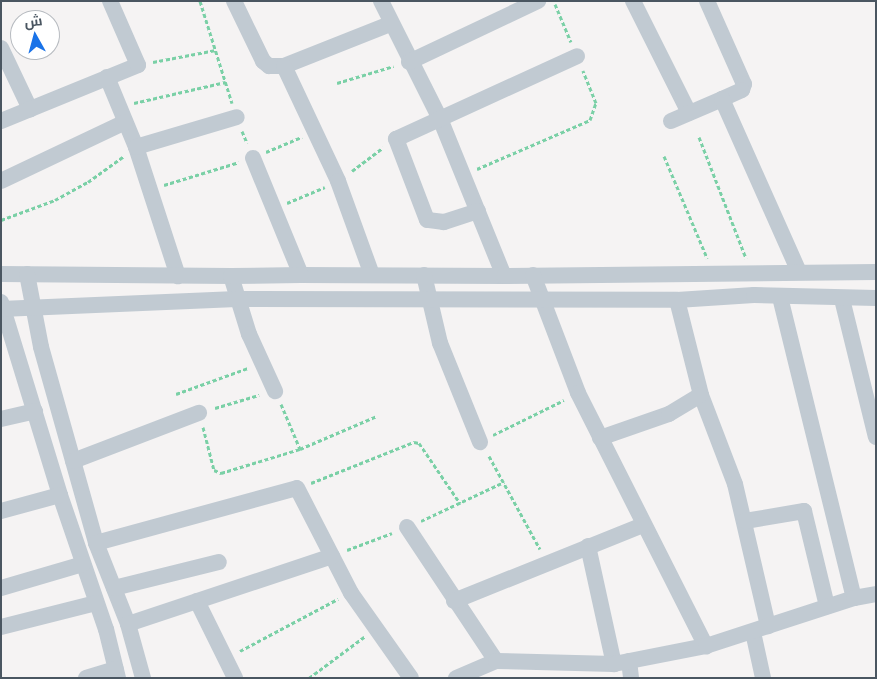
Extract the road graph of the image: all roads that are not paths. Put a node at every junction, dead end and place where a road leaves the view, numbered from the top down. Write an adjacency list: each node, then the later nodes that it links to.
1 (110, 1): 12 (street)
2 (234, 1): 11 (street)
3 (381, 1): 7 (street)
4 (538, 1): 10 (street)
5 (633, 1): 15 (street)
6 (706, 1): 13 (street)
7 (390, 24): 10 (street); 11 (street)
8 (1, 48): 14 (street)
9 (577, 56): 18 (street)
10 (409, 62): 18 (street)
11 (284, 66): 30 (street)
12 (107, 77): 14 (street); 20 (street)
13 (722, 99): 15 (street); 25 (street)
14 (30, 109): 17 (street)
15 (689, 113): 19 (street)
16 (237, 117): 21 (street)
17 (1, 121)
18 (441, 121): 24 (street); 24 (street)
19 (671, 121)
20 (125, 122): 21 (street); 23 (street)
21 (136, 147): 33 (street)
22 (253, 158): 29 (street)
23 (1, 181)
24 (478, 211): 35 (street)
25 (799, 272): 26 (street); 32 (street)
26 (876, 272)
27 (1, 274): 28 (street)
28 (27, 274): 33 (street); 44 (street)
29 (301, 275): 30 (street); 34 (street)
30 (372, 275): 31 (street)
31 (424, 275): 35 (street); 40 (street)
32 (533, 275): 35 (street); 41 (street)
33 (178, 276): 34 (street)
34 (231, 276): 38 (street)
35 (504, 276)
36 (780, 297): 39 (street); 42 (street); 67 (street)
37 (876, 298): 39 (street)
38 (237, 299): 40 (street); 44 (street); 45 (street)
39 (842, 299): 50 (street)
40 (428, 300): 41 (street); 52 (street)
41 (542, 300): 42 (street); 51 (street)
42 (677, 300): 46 (street)
43 (2, 306): 44 (street); 47 (street)
44 (33, 307): 53 (street)
45 (275, 390)
46 (701, 395): 51 (street); 56 (street)
47 (35, 411): 49 (street); 54 (street)
48 (199, 413): 53 (street)
49 (1, 419)
50 (876, 437)
51 (600, 438): 57 (street)
52 (480, 442)
53 (73, 461): 59 (street)
54 (60, 495): 55 (street); 63 (street)
55 (1, 511)
56 (745, 521): 71 (street); 74 (street)
57 (643, 525): 60 (street); 75 (street)
58 (407, 527): 69 (street)
59 (96, 543): 61 (street); 65 (street)
60 (588, 546): 69 (street); 77 (street)
61 (332, 556): 68 (street); 82 (street)
62 (219, 562): 65 (street)
63 (83, 564): 64 (street); 70 (street)
64 (1, 588)
65 (114, 588): 72 (street)
66 (876, 594): 67 (street)
67 (854, 598): 71 (street)
68 (197, 601): 72 (street); 81 (street)
69 (454, 602): 76 (street)
70 (96, 603): 73 (street); 78 (street)
71 (827, 606): 74 (street)
72 (128, 624): 80 (street)
73 (1, 628)
74 (761, 629): 75 (street); 85 (street)
75 (706, 646): 77 (street)
76 (496, 661): 77 (street); 83 (street)
77 (622, 662): 84 (street)
78 (117, 673): 79 (street)
79 (86, 678)
80 (142, 678)
81 (235, 678)
82 (411, 678)
83 (456, 678)
84 (630, 678)
85 (763, 678)

